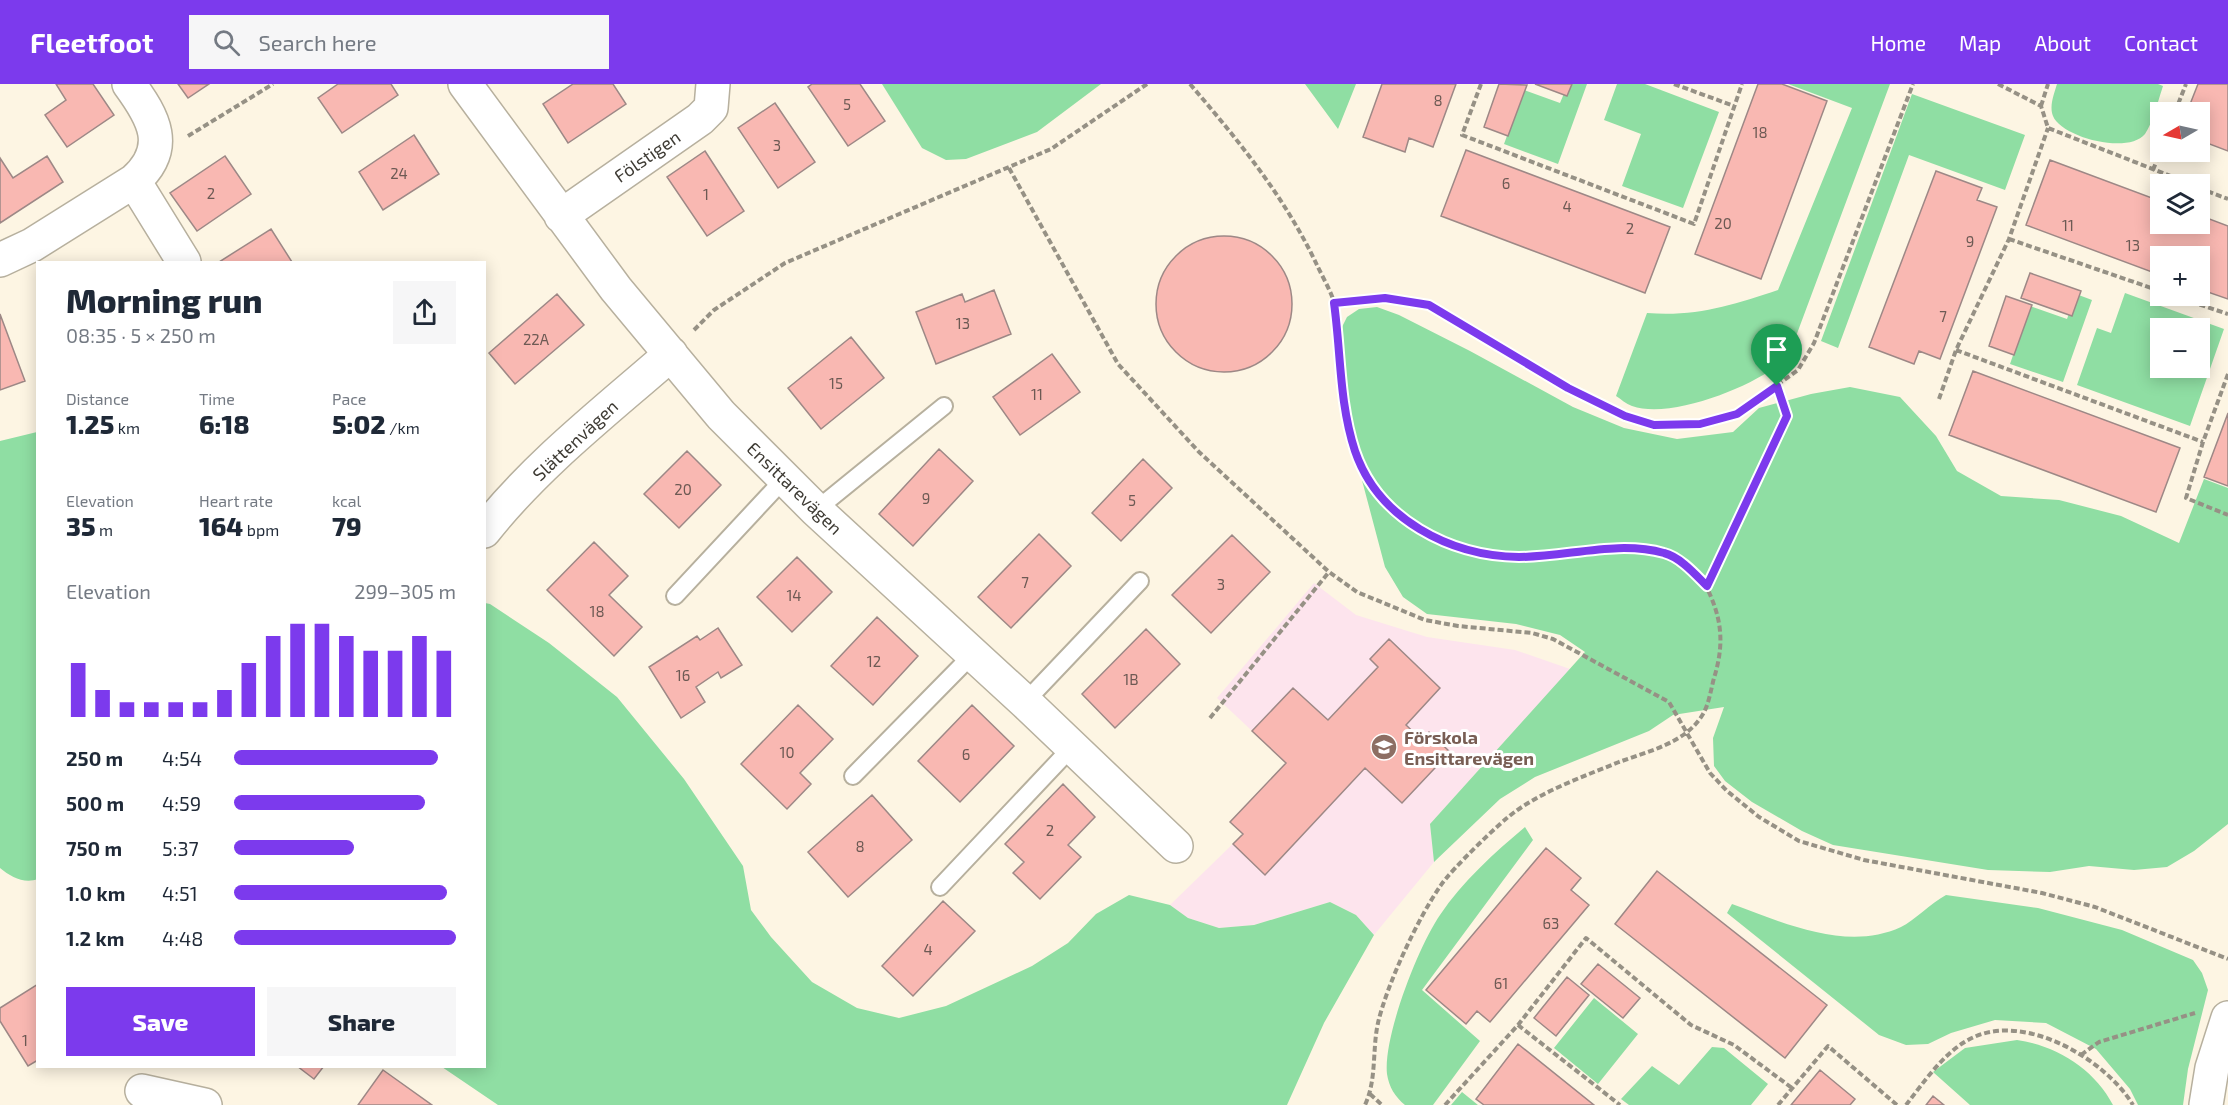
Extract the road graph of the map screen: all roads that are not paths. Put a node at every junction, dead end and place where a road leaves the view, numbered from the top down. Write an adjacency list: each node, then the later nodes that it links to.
1 (129, 84): 4 (street)
2 (465, 84): 5 (street, Ensittarevägen)
3 (713, 84): 5 (street, Fölstigen)
4 (143, 170): 6 (street); 7 (street)
5 (561, 216): 8 (street, Ensittarevägen)
6 (0, 260)
7 (184, 261)
8 (671, 354): 10 (street, Ensittarevägen); 12 (street, Slättenvägen)
9 (944, 405): 11 (lane)
10 (784, 479): 11 (street, Ensittarevägen); 14 (lane)
11 (816, 510): 15 (street, Ensittarevägen)
12 (486, 528)
13 (1140, 581): 16 (lane)
14 (675, 596)
15 (972, 656): 16 (street, Ensittarevägen); 18 (lane)
16 (1025, 702): 17 (street, Ensittarevägen)
17 (1072, 747): 19 (street, Ensittarevägen); 20 (lane)
18 (853, 776)
19 (1176, 846)
20 (940, 887)
21 (2214, 1014): 24 (street)
22 (144, 1087): 23 (street)
23 (206, 1105)
24 (2206, 1105)

